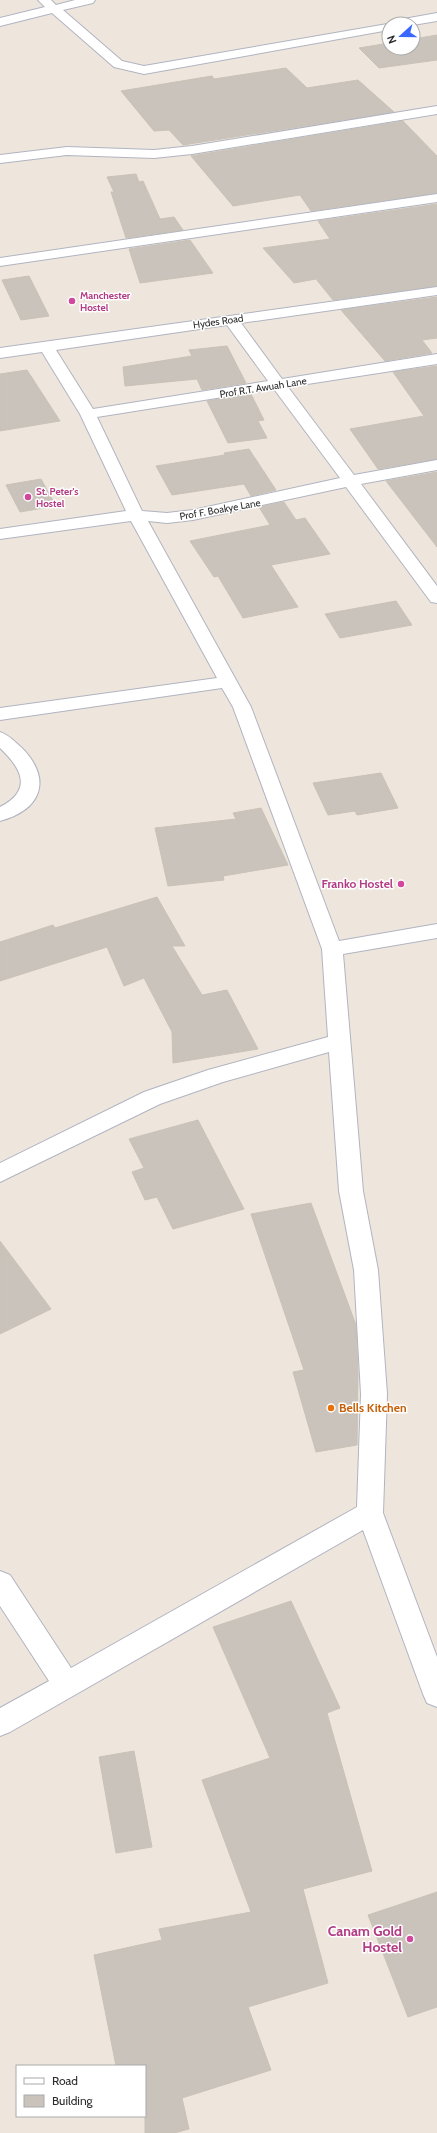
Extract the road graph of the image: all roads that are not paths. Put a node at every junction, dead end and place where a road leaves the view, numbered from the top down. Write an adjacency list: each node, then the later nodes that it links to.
1 (89, 0): 2 (street)
2 (48, 4): 5 (street); 6 (street)
3 (437, 16): 4 (street)
4 (421, 19)
5 (0, 22)
6 (381, 27)
7 (437, 110): 8 (street)
8 (0, 159)
9 (437, 198): 10 (street)
10 (0, 262)
11 (437, 291): 12 (street, Hydes Road)
12 (230, 319): 13 (street, Hydes Road); 16 (street)
13 (47, 347): 14 (street, Hydes Road); 17 (street)
14 (0, 353)
15 (437, 359): 16 (street, Prof R.T. Awuah Lane)
16 (280, 385): 17 (street, Prof R.T. Awuah Lane); 19 (street)
17 (88, 414): 20 (street)
18 (437, 465): 19 (street, Prof F. Boakye Lane)
19 (349, 481): 20 (street, Prof F. Boakye Lane); 22 (street)
20 (136, 515): 21 (street, Prof F. Boakye Lane); 23 (street)
21 (0, 534)
22 (437, 598)
23 (227, 682): 24 (street); 28 (street)
24 (0, 714)
25 (0, 738): 26 (street)
26 (0, 815)
27 (437, 931): 28 (street)
28 (332, 949): 29 (street)
29 (340, 1041): 30 (street); 31 (street)
30 (0, 1173)
31 (370, 1513): 33 (street); 34 (street)
32 (0, 1583): 33 (street)
33 (67, 1684): 35 (street)
34 (437, 1694)
35 (0, 1723)

